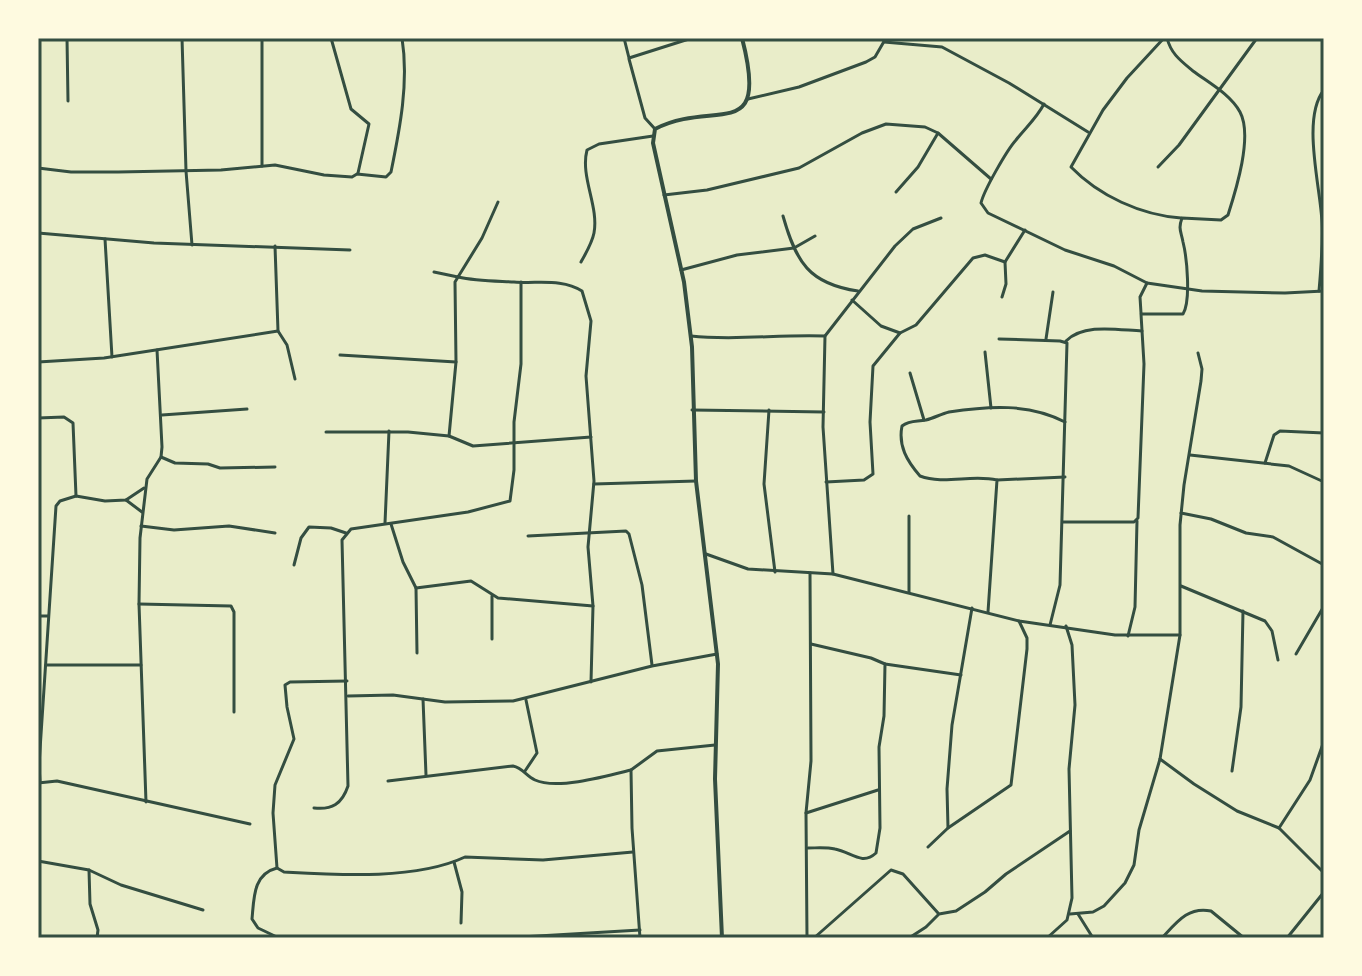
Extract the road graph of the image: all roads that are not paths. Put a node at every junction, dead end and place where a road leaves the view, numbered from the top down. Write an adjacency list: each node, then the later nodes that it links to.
1 (67, 38): 16 (street)
2 (182, 38): 25 (street)
3 (262, 38): 22 (street)
4 (331, 38): 26 (street)
5 (402, 38): 26 (street)
6 (624, 38): 12 (street)
7 (692, 38): 12 (street)
8 (742, 38): 15 (street)
9 (1166, 38): 13 (street); 20 (street)
10 (1257, 38): 13 (street)
11 (885, 40): 15 (street); 17 (street)
12 (629, 58): 18 (street)
13 (1218, 90): 23 (street); 33 (street)
14 (1324, 90): 51 (street)
15 (747, 99): 18 (street)
16 (68, 101)
17 (1044, 104): 20 (street); 27 (street)
18 (655, 129): 21 (street)
19 (938, 133): 27 (street); 28 (street); 29 (street)
20 (1090, 133): 33 (street)
21 (653, 136): 29 (street); 42 (street)
22 (262, 166): 25 (street); 26 (street)
23 (1158, 167)
24 (38, 168): 25 (street)
25 (186, 171): 38 (street)
26 (357, 174)
27 (991, 179): 34 (street)
28 (896, 192)
29 (664, 195): 44 (street)
30 (498, 202): 46 (street)
31 (783, 216): 40 (street)
32 (941, 218): 50 (street)
33 (1182, 218): 49 (street)
34 (1025, 230): 43 (street); 48 (street)
35 (38, 233): 37 (street)
36 (815, 236): 40 (street)
37 (105, 239): 38 (street); 68 (street)
38 (192, 245): 39 (street)
39 (275, 246): 41 (street); 56 (street)
40 (794, 248): 44 (street); 50 (street)
41 (350, 250)
42 (581, 262)
43 (1005, 262): 53 (street); 58 (street)
44 (681, 270): 59 (street)
45 (434, 272): 46 (street)
46 (458, 277): 47 (street); 70 (street)
47 (521, 282): 86 (street); 87 (street)
48 (1147, 283): 49 (street); 55 (street)
49 (1188, 290): 51 (street); 55 (street)
50 (859, 291): 54 (street)
51 (1321, 291)
52 (1053, 292): 62 (street)
53 (1002, 297)
54 (852, 300): 58 (street); 60 (street)
55 (1141, 314): 57 (street)
56 (278, 331): 64 (street); 72 (street)
57 (1142, 331): 63 (street); 104 (street)
58 (900, 333): 95 (street)
59 (691, 336): 60 (street); 75 (street)
60 (825, 336): 77 (street)
61 (999, 339): 62 (street)
62 (1046, 340): 63 (street)
63 (1065, 342): 81 (street)
64 (157, 350): 68 (street); 78 (street)
65 (985, 352): 73 (street)
66 (1198, 353): 88 (street)
67 (340, 355): 70 (street)
68 (112, 357): 69 (street)
69 (38, 362)
70 (456, 362): 85 (street)
71 (910, 373): 80 (street)
72 (295, 379)
73 (991, 408): 80 (street); 81 (street)
74 (247, 409): 78 (street)
75 (692, 410): 76 (street); 94 (street)
76 (769, 410): 77 (street); 116 (street)
77 (824, 412): 95 (street)
78 (162, 415): 89 (street)
79 (38, 418): 99 (street)
80 (924, 420): 93 (street)
81 (1065, 422): 92 (street)
82 (389, 431): 83 (street); 85 (street); 107 (street)
83 (326, 432)
84 (1324, 433): 90 (street)
85 (449, 436): 87 (street)
86 (591, 437): 87 (street); 97 (street)
87 (513, 444): 106 (street)
88 (1190, 455): 90 (street); 102 (street)
89 (161, 457): 91 (street); 98 (street)
90 (1265, 463): 96 (street)
91 (275, 467)
92 (1065, 477): 93 (street); 105 (street)
93 (997, 480): 128 (street)
94 (696, 481): 97 (street); 113 (street)
95 (826, 482): 118 (street)
96 (1324, 482)
97 (594, 484): 109 (street)
98 (145, 488): 100 (street); 101 (street)
99 (76, 496): 100 (street); 130 (street)
100 (126, 500): 101 (street)
101 (143, 513): 108 (street)
102 (1181, 513): 115 (street); 119 (street)
103 (909, 516): 121 (street)
104 (1137, 521): 105 (street); 135 (street)
105 (1063, 522): 132 (street)
106 (391, 524): 107 (street); 120 (street)
107 (385, 525): 111 (street)
108 (141, 526): 110 (street); 123 (street)
109 (588, 531): 112 (street); 124 (street); 145 (street)
110 (275, 533)
111 (346, 533): 114 (street); 147 (street)
112 (528, 536)
113 (706, 554): 116 (street); 139 (street)
114 (294, 565)
115 (1324, 565)
116 (775, 572): 117 (street)
117 (810, 573): 118 (street); 137 (street)
118 (833, 574): 121 (street)
119 (1181, 586): 127 (street); 134 (street)
120 (416, 588): 122 (street); 138 (street)
121 (909, 592): 126 (street)
122 (492, 596): 124 (street); 136 (street)
123 (139, 604): 144 (street); 152 (street)
124 (593, 606): 148 (street)
125 (1324, 606): 140 (street)
126 (972, 608): 128 (street); 146 (street)
127 (1243, 611): 141 (street); 158 (street)
128 (988, 612): 131 (street)
129 (38, 616): 130 (street)
130 (48, 616): 143 (street)
131 (1019, 621): 132 (street); 167 (street)
132 (1050, 625): 133 (street)
133 (1066, 626): 135 (street); 169 (street)
134 (1180, 635): 135 (street); 155 (street)
135 (1128, 636)
136 (492, 639)
137 (811, 644): 142 (street); 165 (street)
138 (417, 653)
139 (717, 654): 145 (street); 154 (street)
140 (1296, 654)
141 (1278, 660)
142 (885, 664): 146 (street); 162 (street)
143 (46, 665): 144 (street); 161 (street)
144 (141, 665): 163 (street)
145 (652, 666): 148 (street)
146 (962, 676): 167 (street)
147 (347, 681): 149 (street); 175 (street)
148 (591, 682): 151 (street)
149 (348, 696): 150 (street); 164 (street)
150 (423, 699): 151 (street); 159 (street)
151 (525, 699): 157 (street)
152 (234, 712)
153 (1324, 741): 168 (street)
154 (715, 745): 156 (street); 189 (street)
155 (1160, 759): 168 (street); 182 (street)
156 (631, 770): 157 (street); 172 (street)
157 (525, 771): 159 (street)
158 (1232, 771)
159 (427, 777): 160 (street)
160 (388, 781)
161 (39, 782): 163 (street)
162 (878, 790): 165 (street); 171 (street)
163 (146, 802): 166 (street)
164 (314, 808)
165 (806, 813): 171 (street)
166 (250, 824)
167 (948, 828): 170 (street)
168 (1279, 828): 177 (street)
169 (1070, 831): 180 (street); 181 (street)
170 (928, 847)
171 (807, 848): 190 (street)
172 (633, 852): 174 (street); 184 (street)
173 (38, 861): 176 (street)
174 (454, 862): 175 (street); 183 (street)
175 (277, 868): 187 (street)
176 (89, 870): 179 (street); 186 (street)
177 (1324, 873)
178 (1324, 892): 197 (street)
179 (203, 910)
180 (939, 914): 191 (street); 192 (street)
181 (1070, 914): 182 (street); 193 (street)
182 (1078, 914): 194 (street)
183 (461, 923)
184 (640, 930): 185 (street); 188 (street)
185 (521, 937)
186 (97, 938)
187 (279, 938)
188 (640, 938)
189 (722, 938)
190 (807, 938)
191 (814, 938)
192 (909, 938)
193 (1047, 938)
194 (1093, 938)
195 (1162, 938): 196 (street)
196 (1244, 938)
197 (1287, 938)

